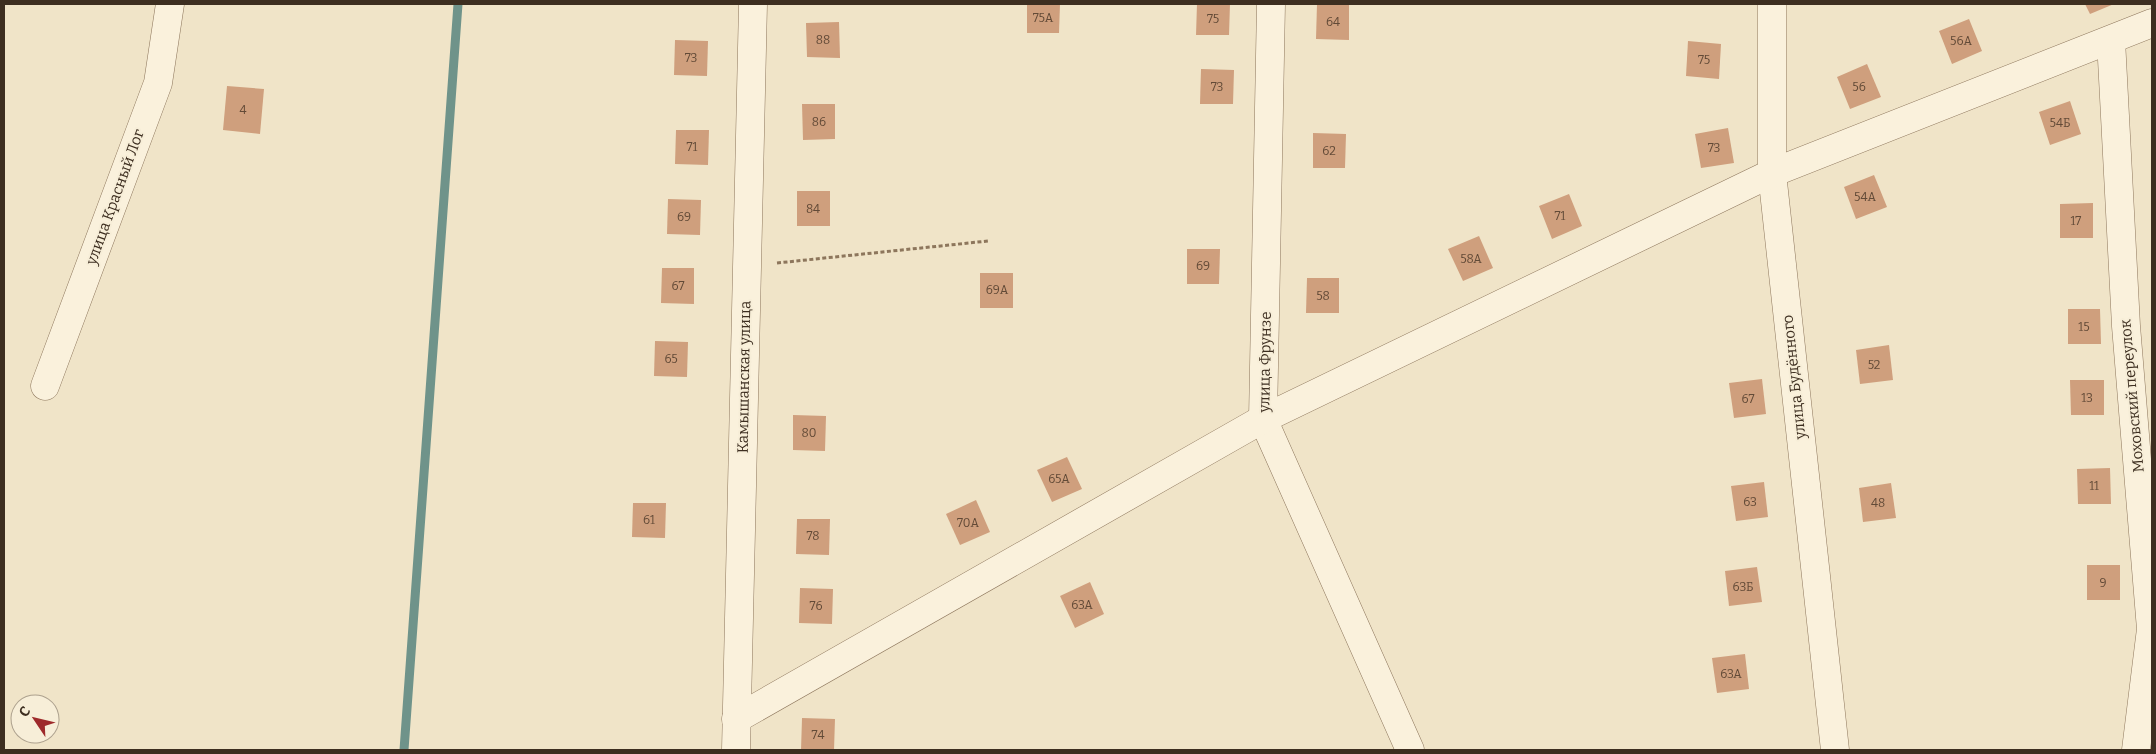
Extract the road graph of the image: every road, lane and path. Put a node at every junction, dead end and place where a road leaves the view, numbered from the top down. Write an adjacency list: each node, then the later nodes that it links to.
1 (170, 4): 10 (street, улица Красный Лог)
2 (753, 4): 9 (street, Камышанская улица)
3 (1271, 4): 11 (street, улица Фрунзе)
4 (1772, 4): 7 (street, улица Будённого)
5 (2152, 23): 6 (street)
6 (2111, 40): 7 (street); 16 (street, Моховский переулок)
7 (1772, 173): 11 (street); 15 (street, улица Будённого)
8 (988, 241): 9 (path)
9 (747, 266): 12 (street, Камышанская улица)
10 (45, 386)
11 (1263, 418): 12 (street); 14 (street, улица Фрунзе)
12 (736, 719): 13 (street, Камышанская улица)
13 (736, 750)
14 (1410, 750)
15 (1835, 750)
16 (2136, 750)

